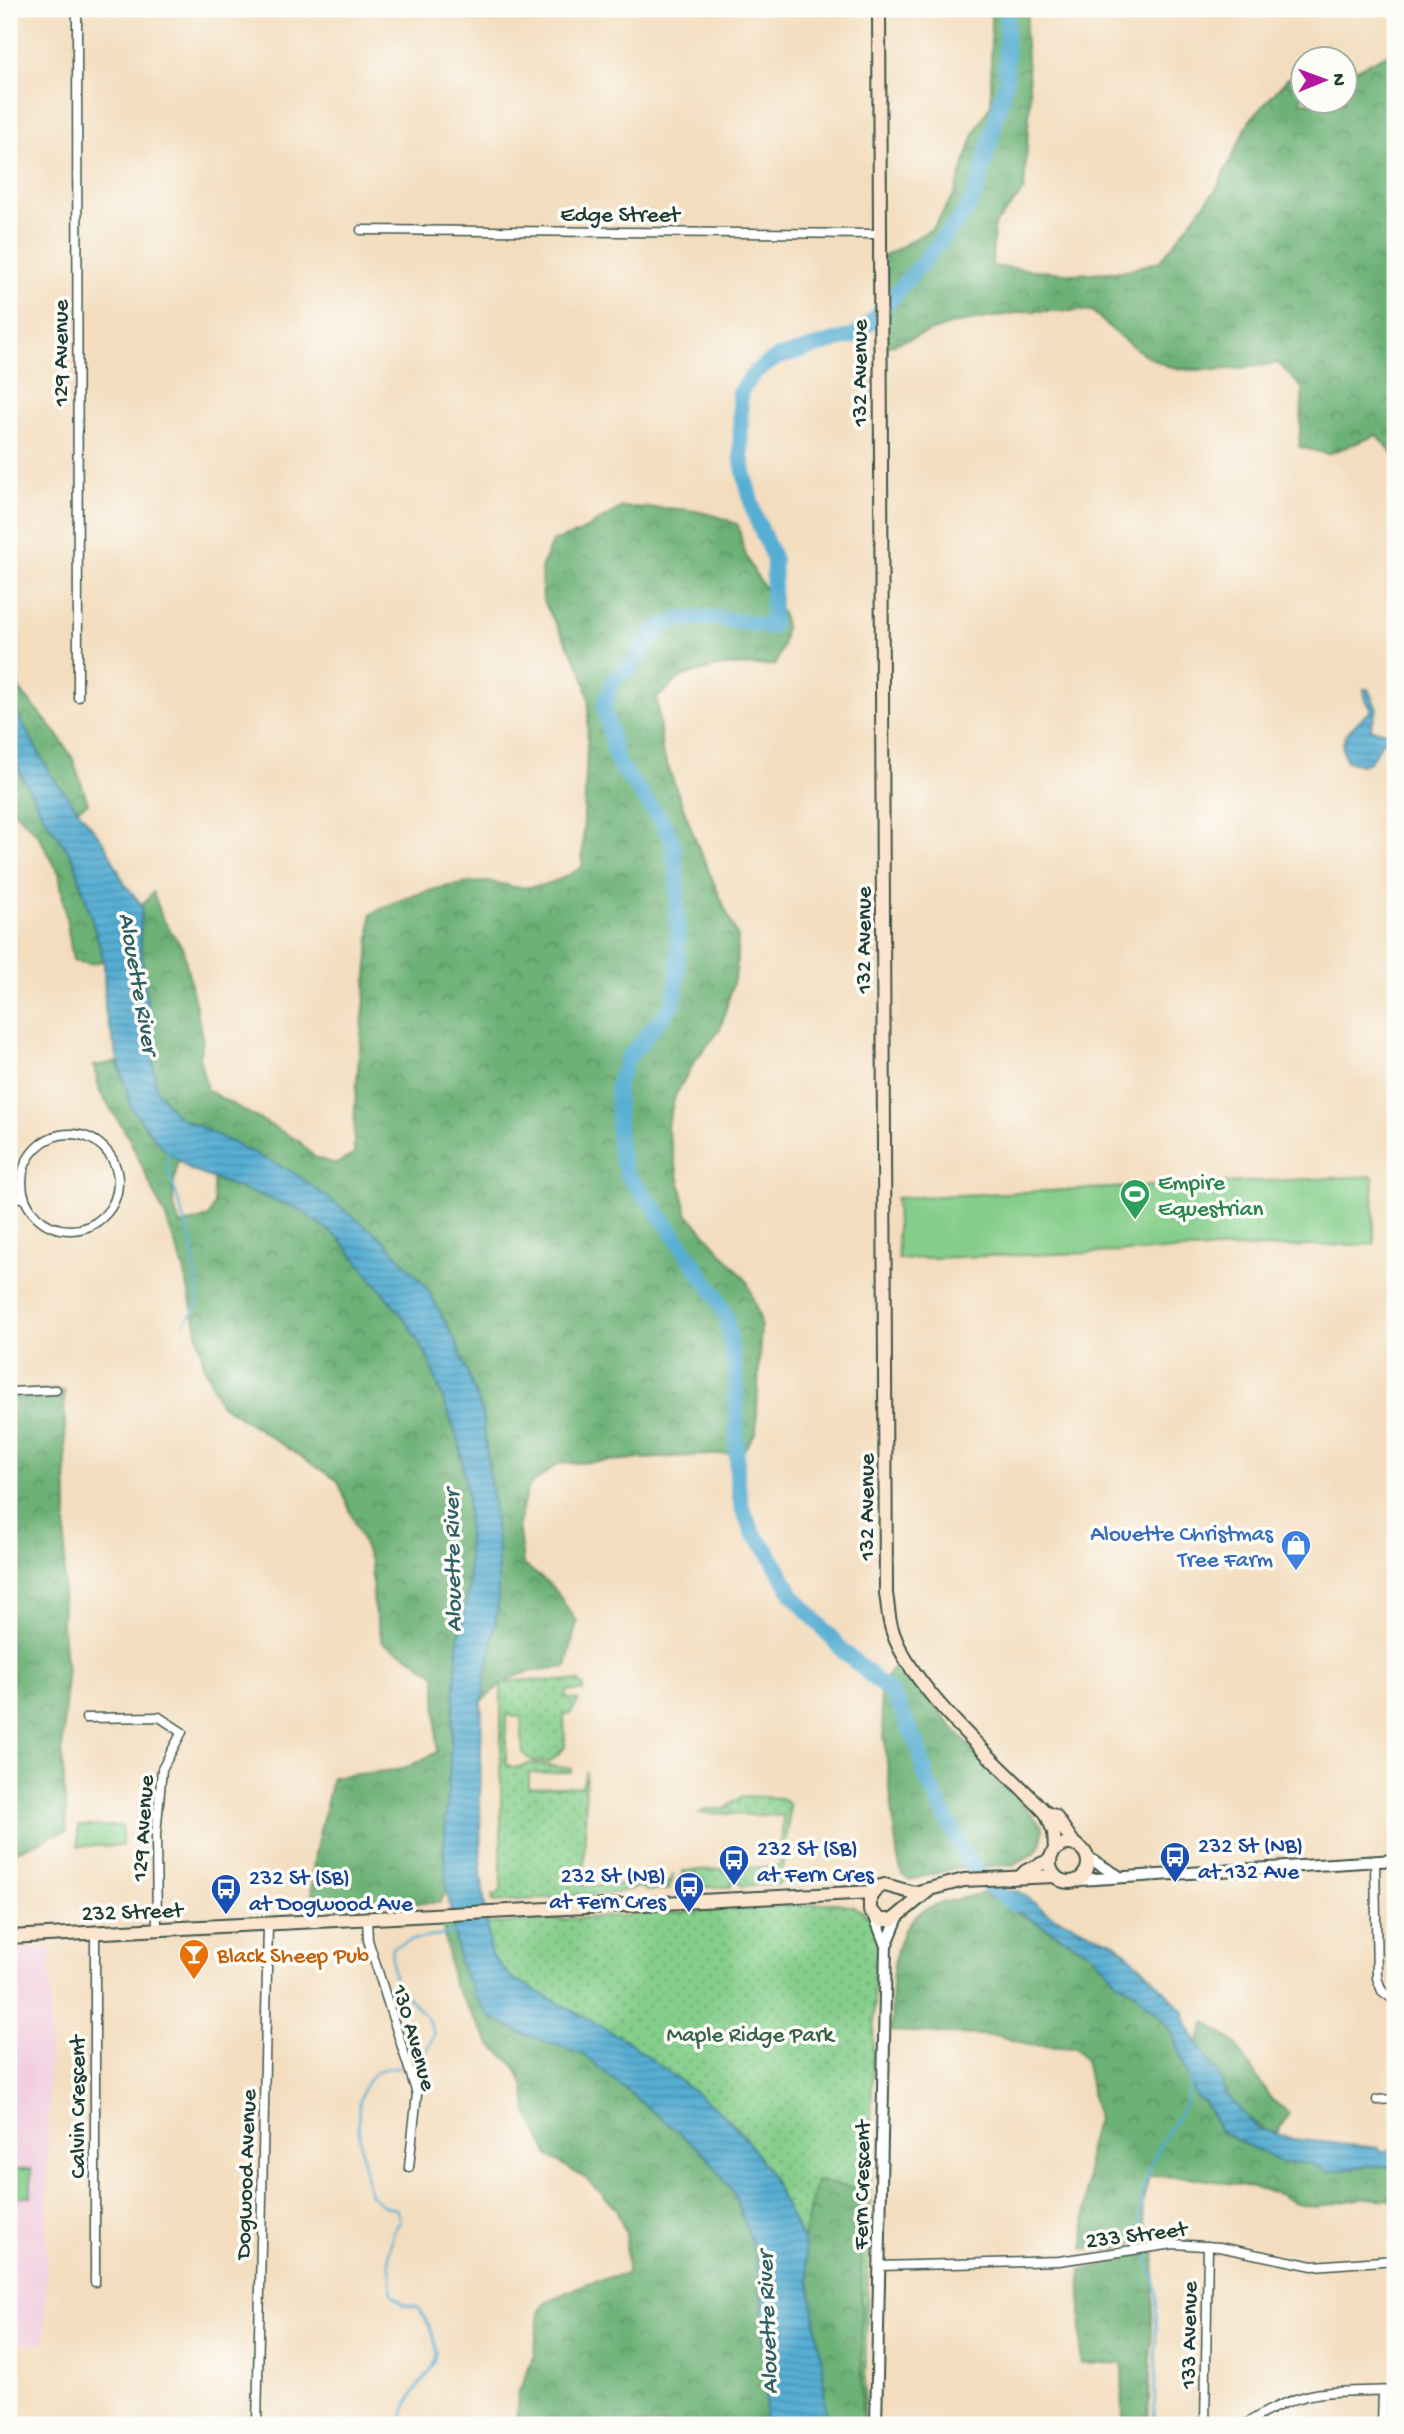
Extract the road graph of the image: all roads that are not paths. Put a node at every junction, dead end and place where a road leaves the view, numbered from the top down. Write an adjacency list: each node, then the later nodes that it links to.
1 (78, 9): 5 (street, 129 Avenue)
2 (879, 9): 4 (main road, 132 Avenue)
3 (361, 230): 4 (street, Edge Street)
4 (879, 234): 11 (main road, 132 Avenue)
5 (78, 697)
6 (23, 1197): 6 (street); 7 (street)
7 (9, 1200)
8 (56, 1390): 9 (street)
9 (9, 1392)
10 (86, 1718): 29 (street, 129 Avenue)
11 (1046, 1813): 12 (main road, 132 Avenue); 13 (main road)
12 (1075, 1845): 13 (main road); 14 (main road)
13 (1053, 1855): 17 (main road); 19 (main road)
14 (1087, 1857): 18 (street); 20 (main road)
15 (1395, 1860): 16 (street)
16 (1375, 1862): 18 (street); 33 (street)
17 (1055, 1876): 19 (main road); 20 (main road)
18 (1120, 1876): 20 (street)
19 (1017, 1877): 22 (main road)
20 (1079, 1880)
21 (899, 1891): 22 (main road); 23 (main road); 25 (main road)
22 (928, 1891): 25 (main road)
23 (873, 1892): 24 (main road, 232 Street); 26 (main road)
24 (844, 1895): 26 (main road); 27 (main road, 232 Street)
25 (901, 1913): 26 (main road); 32 (street, Fern Crescent)
26 (873, 1914): 32 (street, Fern Crescent)
27 (367, 1919): 28 (main road, 232 Street); 36 (street, 130 Avenue)
28 (268, 1925): 29 (main road, 232 Street); 43 (street, Dogwood Avenue)
29 (157, 1931): 30 (main road, 232 Street)
30 (95, 1933): 31 (main road, 232 Street); 40 (street, Calvin Crescent)
31 (9, 1937)
32 (886, 1946): 39 (street, Fern Crescent)
33 (1395, 2001)
34 (1395, 2099): 35 (street)
35 (1377, 2100)
36 (409, 2167)
37 (1208, 2246): 38 (street, 233 Street); 39 (street, 233 Street); 45 (street, 133 Avenue)
38 (1395, 2260)
39 (879, 2266): 44 (street, Fern Crescent)
40 (95, 2282)
41 (1395, 2390): 42 (street)
42 (1383, 2391): 46 (street); 47 (street)
43 (257, 2425)
44 (876, 2425)
45 (1205, 2425)
46 (1244, 2425)
47 (1382, 2425)

